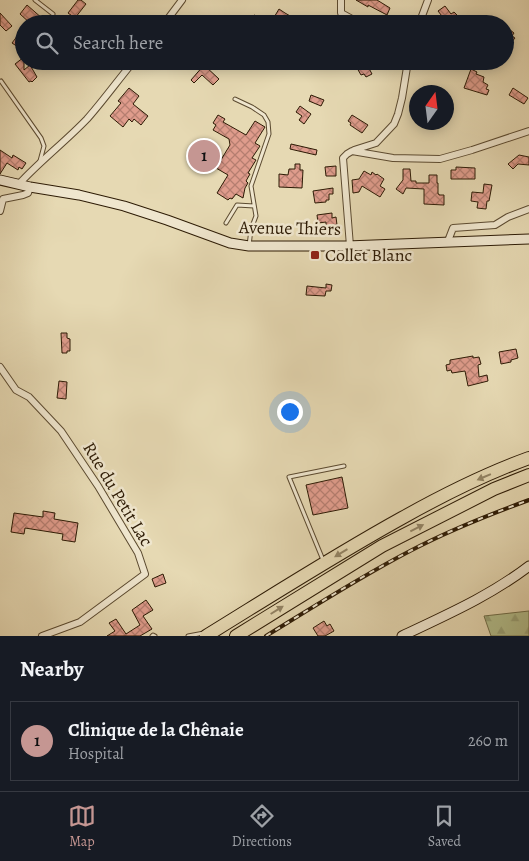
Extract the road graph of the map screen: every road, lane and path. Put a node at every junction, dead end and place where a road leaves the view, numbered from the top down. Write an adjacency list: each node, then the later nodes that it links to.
1 (35, 0): 5 (lane)
2 (182, 0): 6 (street)
3 (342, 0): 7 (street)
4 (428, 0): 8 (street)
5 (53, 14)
6 (171, 15)
7 (345, 15)
8 (422, 15)
9 (127, 70): 15 (street)
10 (407, 70): 14 (street)
11 (2, 82): 15 (lane)
12 (235, 99): 19 (lane)
13 (529, 131): 14 (street)
14 (352, 151): 26 (street)
15 (40, 162): 17 (street)
16 (0, 180): 17 (main road, Avenue Thiers)
17 (19, 184): 18 (main road, Avenue Thiers)
18 (30, 187): 21 (street); 25 (main road, Avenue Thiers)
19 (254, 206): 22 (lane); 25 (lane)
20 (529, 208): 24 (street)
21 (0, 211)
22 (226, 223)
23 (529, 239): 24 (main road, Avenue Thiers)
24 (448, 242): 26 (main road, Avenue Thiers)
25 (249, 246): 26 (main road, Avenue Thiers)
26 (350, 246)
27 (0, 367): 34 (street, Rue du Petit Lac)
28 (529, 458): 31 (highway, one-way to 31)
29 (344, 466): 31 (lane)
30 (529, 475): 36 (highway, one-way to 30)
31 (324, 563): 33 (highway)
32 (529, 566): 37 (main road)
33 (210, 633): 35 (lane)
34 (42, 636)
35 (188, 636)
36 (236, 636)
37 (402, 636)

